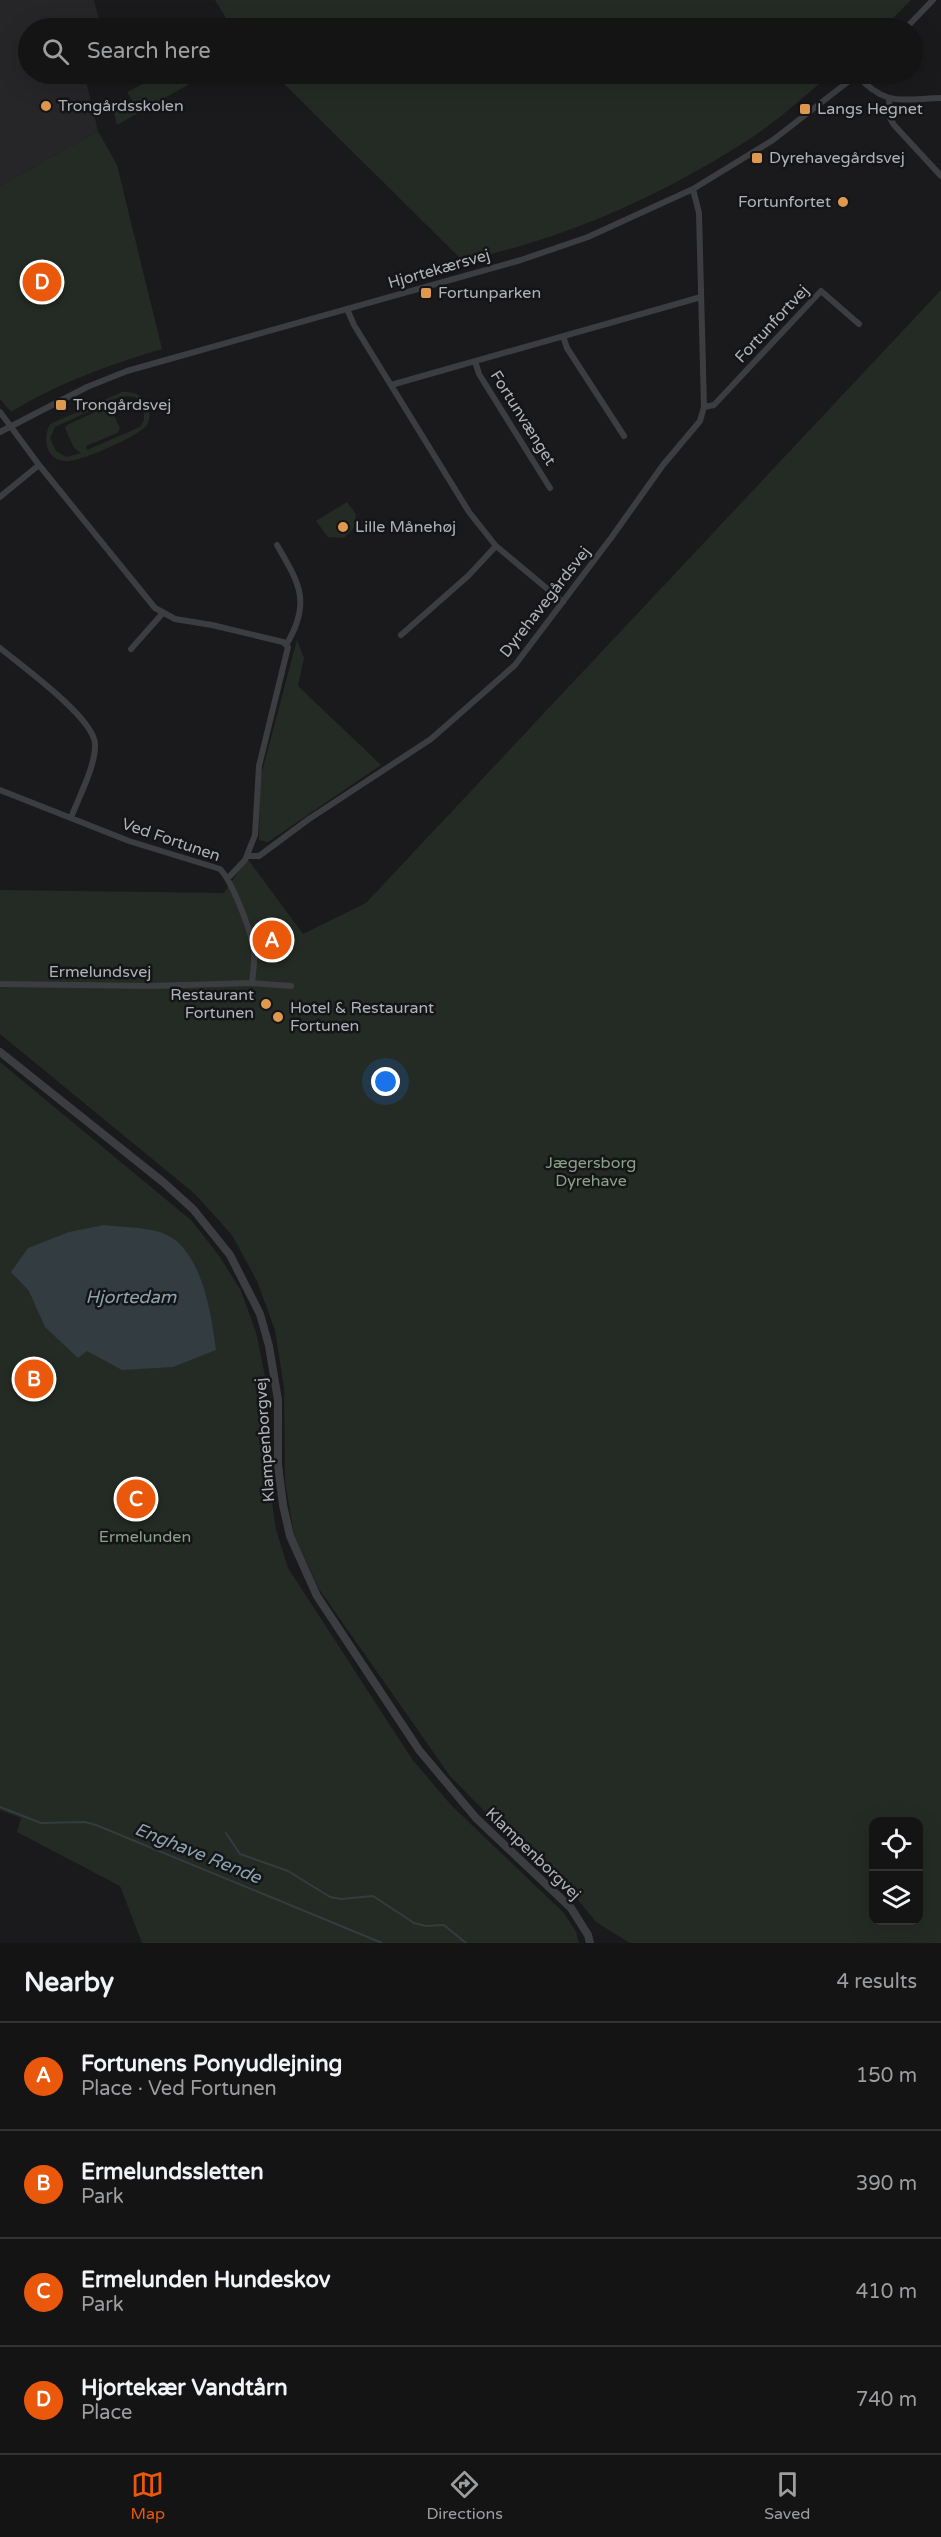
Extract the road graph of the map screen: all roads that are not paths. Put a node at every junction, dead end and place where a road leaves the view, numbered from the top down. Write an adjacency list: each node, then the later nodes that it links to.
1 (933, 0): 2 (street)
2 (916, 18)
3 (844, 84): 8 (street, Hjortekærsvej)
4 (866, 84): 5 (street)
5 (889, 98): 6 (street); 7 (street)
6 (941, 98)
7 (941, 176)
8 (693, 189): 9 (street); 10 (street, Hjortekærsvej)
9 (701, 297): 12 (street, Fortunvænget); 15 (street)
10 (347, 309): 14 (street); 17 (street, Hjortekærsvej)
11 (859, 324): 15 (street, Fortunfortvej)
12 (563, 336): 13 (street, Fortunvænget); 19 (street)
13 (475, 362): 14 (street, Fortunvænget); 21 (street, Fortunvænget)
14 (391, 385): 24 (street)
15 (704, 407): 25 (street, Dyrehavegårdsvej)
16 (0, 412): 17 (street)
17 (11, 426): 18 (street, Hjortekærsvej); 20 (street)
18 (0, 432)
19 (624, 436)
20 (39, 465): 22 (street); 26 (street)
21 (550, 488)
22 (0, 497)
23 (277, 545): 28 (street)
24 (496, 546): 25 (street); 27 (street)
25 (563, 602): 33 (street, Dyrehavegårdsvej)
26 (162, 614): 28 (street); 30 (street)
27 (401, 635)
28 (286, 645): 33 (street)
29 (0, 648): 32 (street)
30 (131, 649)
31 (0, 790): 32 (street, Ved Fortunen)
32 (71, 818): 34 (street, Ved Fortunen)
33 (248, 856): 34 (street)
34 (228, 878): 35 (street, Ved Fortunen)
35 (252, 983): 36 (street, Ermelundsvej); 37 (street)
36 (0, 984)
37 (291, 986)
38 (0, 1052): 39 (street, Klampenborgvej)
39 (590, 1943)

